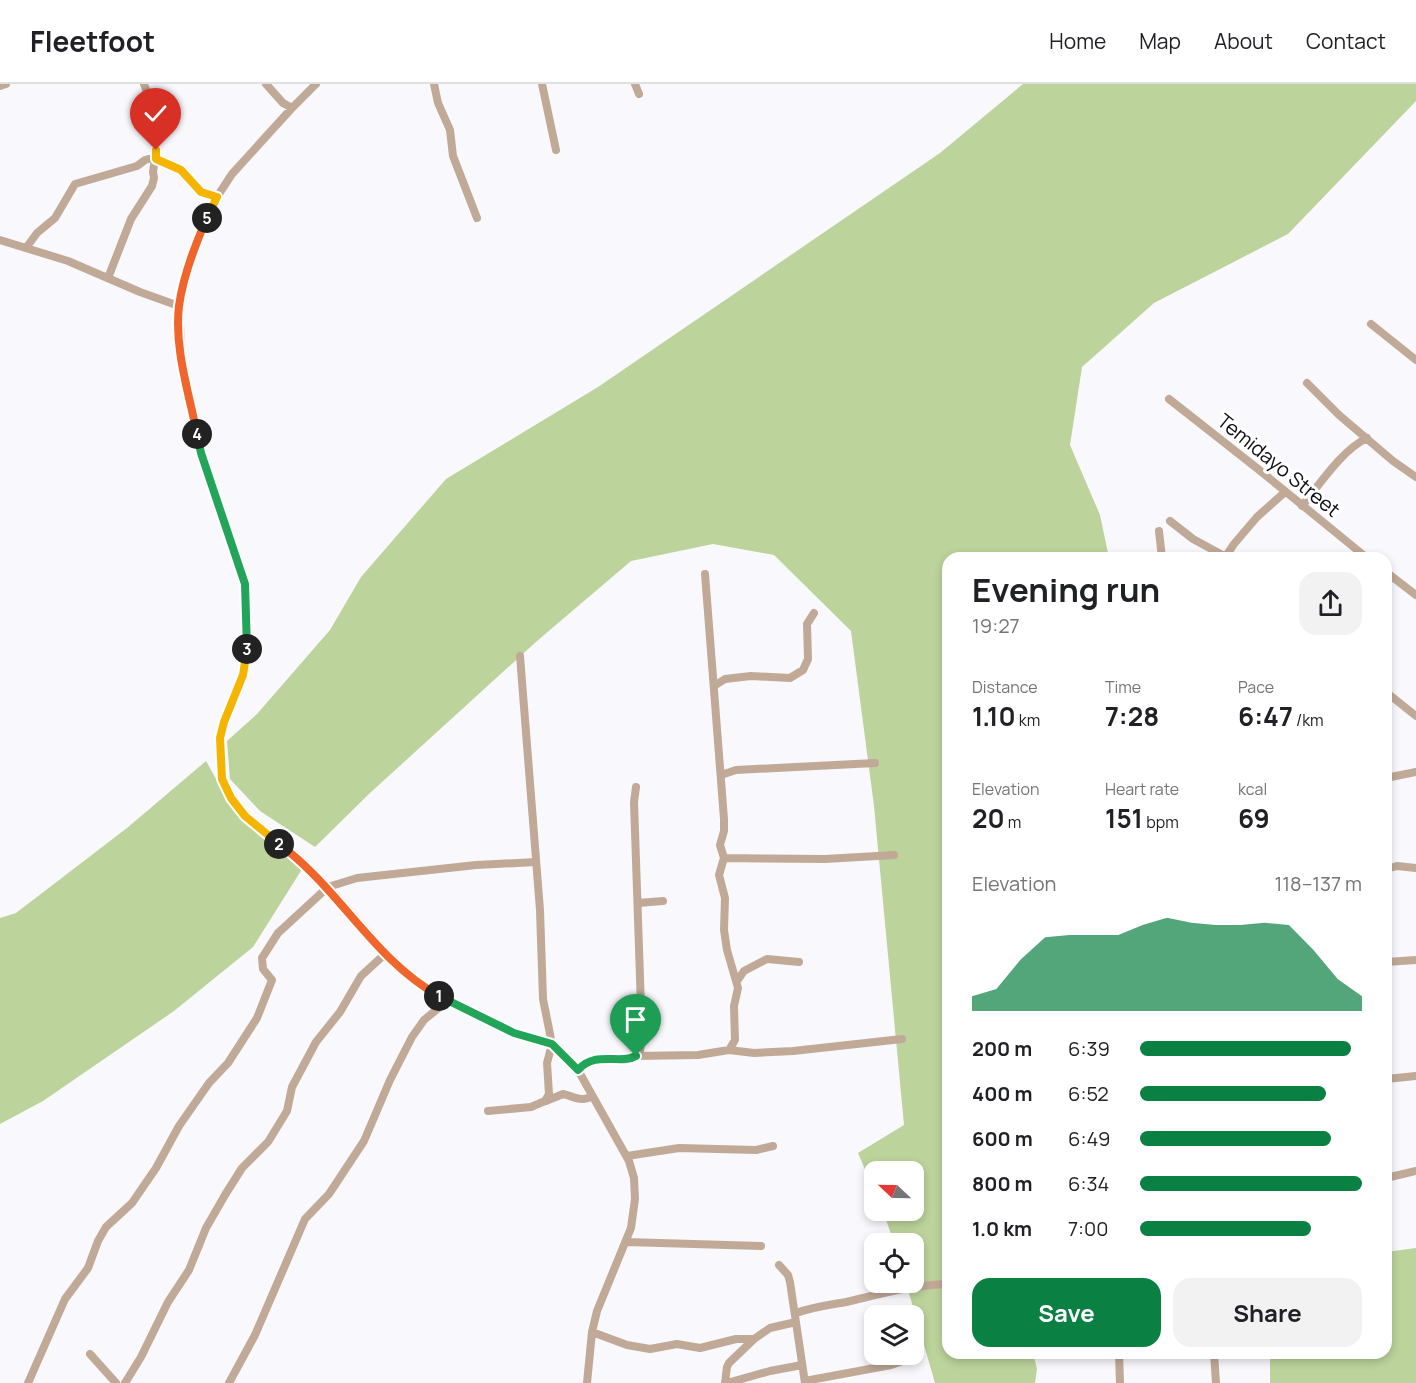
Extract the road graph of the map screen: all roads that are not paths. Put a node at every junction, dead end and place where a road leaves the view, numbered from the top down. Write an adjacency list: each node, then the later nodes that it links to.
1 (6, 84): 8 (street)
2 (144, 84): 12 (street)
3 (266, 84): 10 (street)
4 (316, 84): 10 (street)
5 (434, 84): 14 (street)
6 (542, 84): 11 (street)
7 (635, 84): 9 (street)
8 (0, 86)
9 (639, 94)
10 (292, 108): 13 (street)
11 (556, 150)
12 (156, 158): 13 (street); 16 (street); 17 (street)
13 (217, 197): 18 (street)
14 (477, 218)
15 (0, 240): 16 (street)
16 (26, 248): 17 (street)
17 (108, 278): 18 (street)
18 (179, 306): 51 (street)
19 (1371, 324): 20 (street)
20 (1416, 360)
21 (1307, 383): 23 (street)
22 (1169, 399): 25 (street, Temidayo Street)
23 (1367, 438): 24 (street); 26 (street)
24 (1416, 477)
25 (1285, 492): 26 (street, Temidayo Street); 31 (street)
26 (1302, 506): 32 (street, Temidayo Street)
27 (1170, 521): 30 (street)
28 (1159, 531): 29 (street)
29 (1161, 552)
30 (1218, 552)
31 (1230, 552)
32 (1360, 552)
33 (705, 574): 38 (street)
34 (1392, 577): 35 (street)
35 (1416, 595)
36 (814, 613): 38 (street)
37 (520, 656): 48 (street)
38 (714, 686): 43 (street)
39 (1392, 698): 40 (street)
40 (1416, 716)
41 (875, 763): 43 (street)
42 (1416, 772): 44 (street)
43 (721, 775): 47 (street)
44 (1392, 776)
45 (636, 787): 53 (street)
46 (894, 855): 47 (street)
47 (724, 858): 58 (street)
48 (536, 862): 51 (street); 61 (street)
49 (1392, 867): 50 (street)
50 (1416, 868)
51 (328, 887): 54 (street); 87 (street)
52 (663, 901): 53 (street)
53 (638, 903): 63 (street)
54 (385, 954): 59 (street); 89 (street)
55 (1416, 960): 56 (street)
56 (1392, 962)
57 (799, 963): 58 (street)
58 (737, 981): 62 (street)
59 (447, 1000): 61 (street); 90 (street)
60 (902, 1039): 62 (street)
61 (552, 1044): 64 (street); 68 (street)
62 (729, 1050): 63 (street)
63 (636, 1056): 64 (street)
64 (578, 1070): 67 (street)
65 (1416, 1076): 66 (street)
66 (1392, 1078)
67 (592, 1096): 68 (street); 71 (street)
68 (546, 1101): 69 (street)
69 (488, 1111)
70 (773, 1146): 71 (street)
71 (627, 1156): 74 (street)
72 (1416, 1171): 73 (street)
73 (1392, 1177)
74 (626, 1242): 75 (street); 79 (street)
75 (761, 1246)
76 (779, 1265): 78 (street)
77 (942, 1284): 78 (street)
78 (796, 1317): 80 (street); 84 (street)
79 (592, 1332): 80 (street); 91 (street)
80 (754, 1339): 92 (street)
81 (90, 1354): 88 (street)
82 (1119, 1359): 93 (street)
83 (1214, 1359): 94 (street)
84 (802, 1365): 86 (street); 92 (street)
85 (891, 1365): 86 (street)
86 (805, 1382)
87 (28, 1383)
88 (116, 1383)
89 (125, 1383)
90 (230, 1383)
91 (587, 1383)
92 (726, 1383)
93 (1120, 1383)
94 (1216, 1383)

